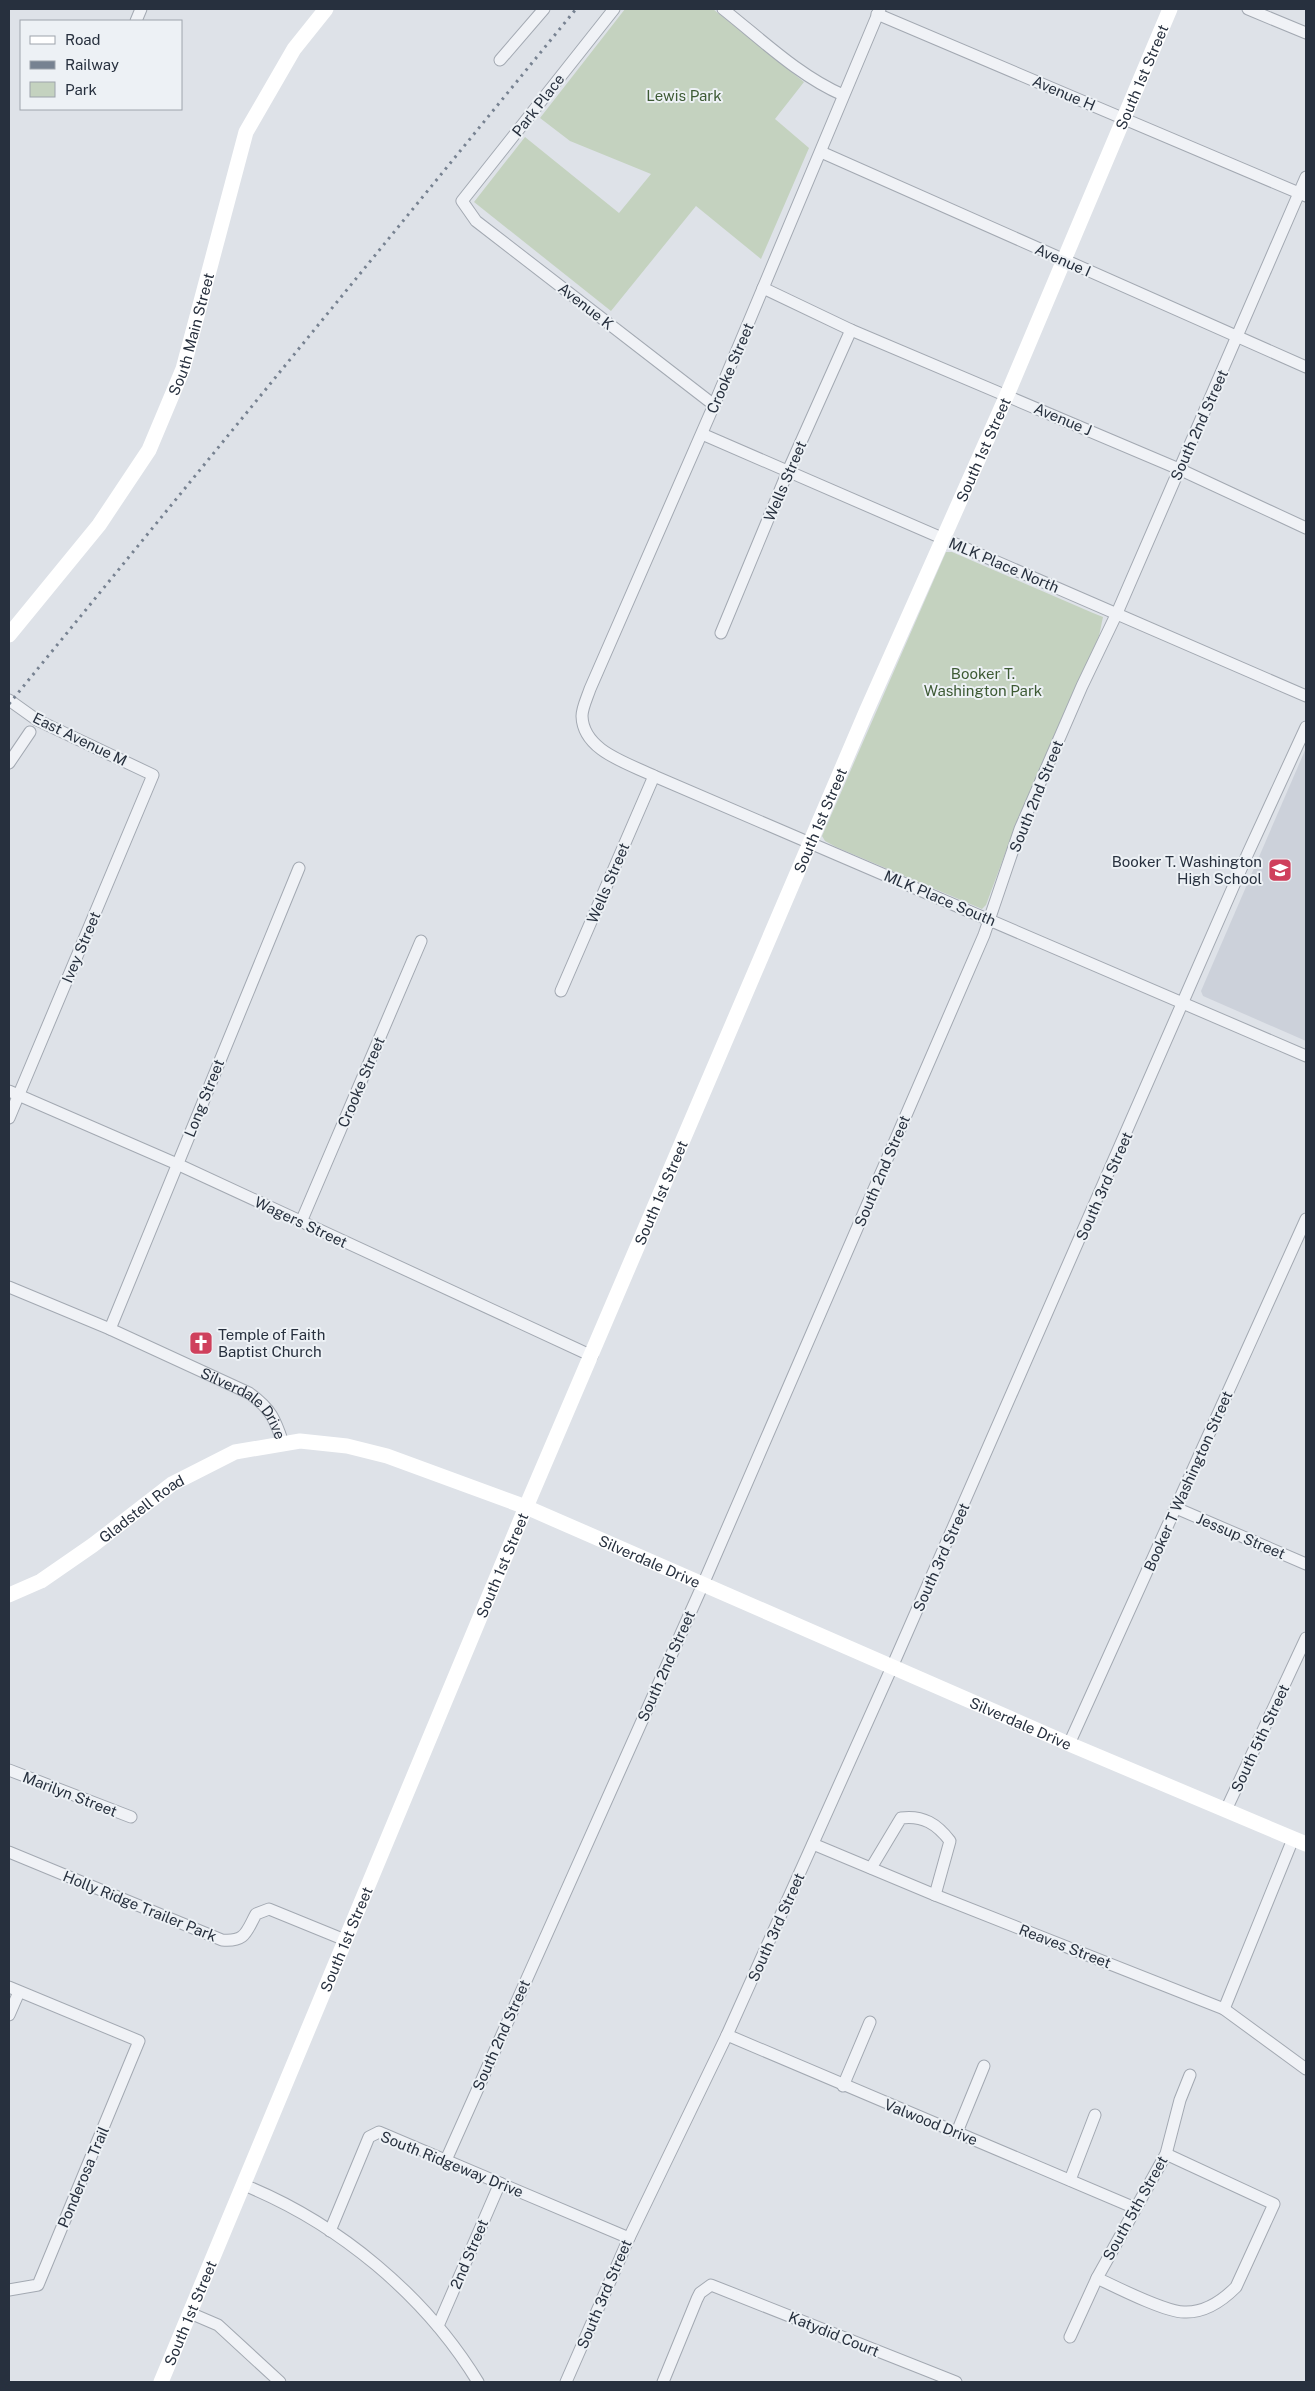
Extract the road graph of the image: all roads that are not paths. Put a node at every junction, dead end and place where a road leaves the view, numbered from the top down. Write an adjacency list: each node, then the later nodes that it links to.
1 (326, 9): 30 (street, South Main Street)
2 (544, 9): 9 (street)
3 (614, 9): 15 (street, Park Place)
4 (723, 9): 10 (street)
5 (1170, 9): 11 (street, South 1st Street)
6 (1248, 9): 8 (street)
7 (878, 11): 10 (street, Crooke Street); 11 (street, Avenue H)
8 (1306, 33)
9 (500, 60)
10 (843, 94): 12 (street, Crooke Street)
11 (1123, 118): 14 (street, Avenue H); 16 (street, South 1st Street)
12 (821, 152): 16 (street, Avenue I); 17 (street, Crooke Street)
13 (1306, 177): 14 (street, South 2nd Street)
14 (1303, 195): 19 (street, South 2nd Street)
15 (462, 201): 22 (street, Avenue K)
16 (1062, 259): 19 (street, Avenue I); 21 (street, South 1st Street)
17 (763, 288): 18 (street, Avenue J); 22 (street, Crooke Street)
18 (850, 330): 21 (street, Avenue J); 25 (street, Wells Street)
19 (1237, 337): 20 (street, Avenue I); 24 (street, South 2nd Street)
20 (1306, 367)
21 (1007, 396): 24 (street, Avenue J); 27 (street, South 1st Street)
22 (714, 405): 23 (street, Crooke Street)
23 (702, 434): 25 (street, MLK Place North); 33 (street, Crooke Street)
24 (1179, 469): 26 (street, Avenue J); 28 (street, South 2nd Street)
25 (788, 471): 27 (street, MLK Place North); 29 (street, Wells Street)
26 (1306, 528)
27 (942, 538): 28 (street, MLK Place North); 39 (street, South 1st Street)
28 (1117, 613): 31 (street, MLK Place North); 41 (street, South 2nd Street)
29 (721, 634)
30 (9, 635)
31 (1306, 696)
32 (9, 700): 37 (street, East Avenue M)
33 (583, 727): 38 (street, MLK Place South)
34 (1306, 727): 44 (street, South 3rd Street)
35 (30, 732): 36 (street)
36 (9, 763)
37 (153, 775): 46 (street, Ivey Street)
38 (654, 776): 39 (street, MLK Place South); 43 (street, Wells Street)
39 (811, 843): 41 (street, MLK Place South); 53 (street, South 1st Street)
40 (299, 868): 48 (street, Long Street)
41 (989, 919): 44 (street, MLK Place South); 58 (street, South 2nd Street)
42 (421, 941): 50 (street, Crooke Street)
43 (561, 991)
44 (1184, 1004): 45 (street, MLK Place South); 61 (street, South 3rd Street)
45 (1306, 1056)
46 (14, 1093): 47 (street, Ivey Street); 48 (street, Wagers Street)
47 (9, 1118)
48 (177, 1164): 50 (street, Wagers Street); 52 (street, Long Street)
49 (1306, 1219): 56 (street, Booker T Washington Street)
50 (301, 1222): 53 (street, Wagers Street)
51 (9, 1287): 52 (street, Silverdale Drive)
52 (110, 1329): 54 (street, Silverdale Drive)
53 (592, 1356): 55 (street, South 1st Street)
54 (283, 1444): 55 (street, Silverdale Drive); 59 (street, Gladstell Road)
55 (526, 1507): 58 (street, Silverdale Drive); 71 (street, South 1st Street)
56 (1176, 1508): 57 (street, Jessup Street); 62 (street, Booker T Washington Street)
57 (1306, 1564)
58 (704, 1582): 61 (street, Silverdale Drive); 84 (street, South 2nd Street)
59 (9, 1595)
60 (1306, 1638): 64 (street, South 5th Street)
61 (892, 1667): 62 (street, Silverdale Drive); 67 (street, South 3rd Street)
62 (1069, 1744): 64 (street, Silverdale Drive)
63 (9, 1770): 65 (street, Marilyn Street)
64 (1226, 1810): 66 (street, Silverdale Drive)
65 (131, 1817)
66 (1300, 1841): 73 (street)
67 (813, 1844): 69 (street, Reaves Street); 76 (street, South 3rd Street)
68 (9, 1852): 71 (street, Holly Ridge Trailer Park)
69 (871, 1868): 70 (street, Reaves Street); 70 (street)
70 (935, 1895): 73 (street, Reaves Street)
71 (345, 1940): 87 (street, South 1st Street)
72 (14, 1990): 74 (street); 92 (street, Ponderosa Trail)
73 (1224, 2009): 78 (street, Reaves Street)
74 (9, 2015)
75 (870, 2022): 80 (street)
76 (727, 2035): 80 (street, Valwood Drive); 90 (street, South 3rd Street)
77 (984, 2066): 82 (street)
78 (1306, 2069)
79 (1190, 2075): 83 (street, South 5th Street)
80 (843, 2086): 82 (street, Valwood Drive)
81 (1095, 2115): 85 (street)
82 (957, 2132): 85 (street, Valwood Drive)
83 (1166, 2154): 88 (street, South 5th Street); 91 (street)
84 (446, 2160): 86 (street, South Ridgeway Drive); 89 (street, South Ridgeway Drive)
85 (1070, 2180): 88 (street, Valwood Drive)
86 (500, 2183): 90 (street, South Ridgeway Drive); 94 (street, 2nd Street)
87 (244, 2185): 89 (street); 93 (street, South 1st Street)
88 (1135, 2208): 91 (street, South 5th Street)
89 (330, 2230): 94 (street)
90 (628, 2238): 99 (street, South 3rd Street)
91 (1097, 2278): 95 (street, South 5th Street)
92 (9, 2290)
93 (190, 2313): 96 (street, South 1st Street); 97 (street)
94 (438, 2326): 98 (street)
95 (1070, 2337)
96 (161, 2382)
97 (280, 2382)
98 (478, 2382)
99 (566, 2382)
100 (663, 2382): 101 (street, Katydid Court)
101 (956, 2382)

